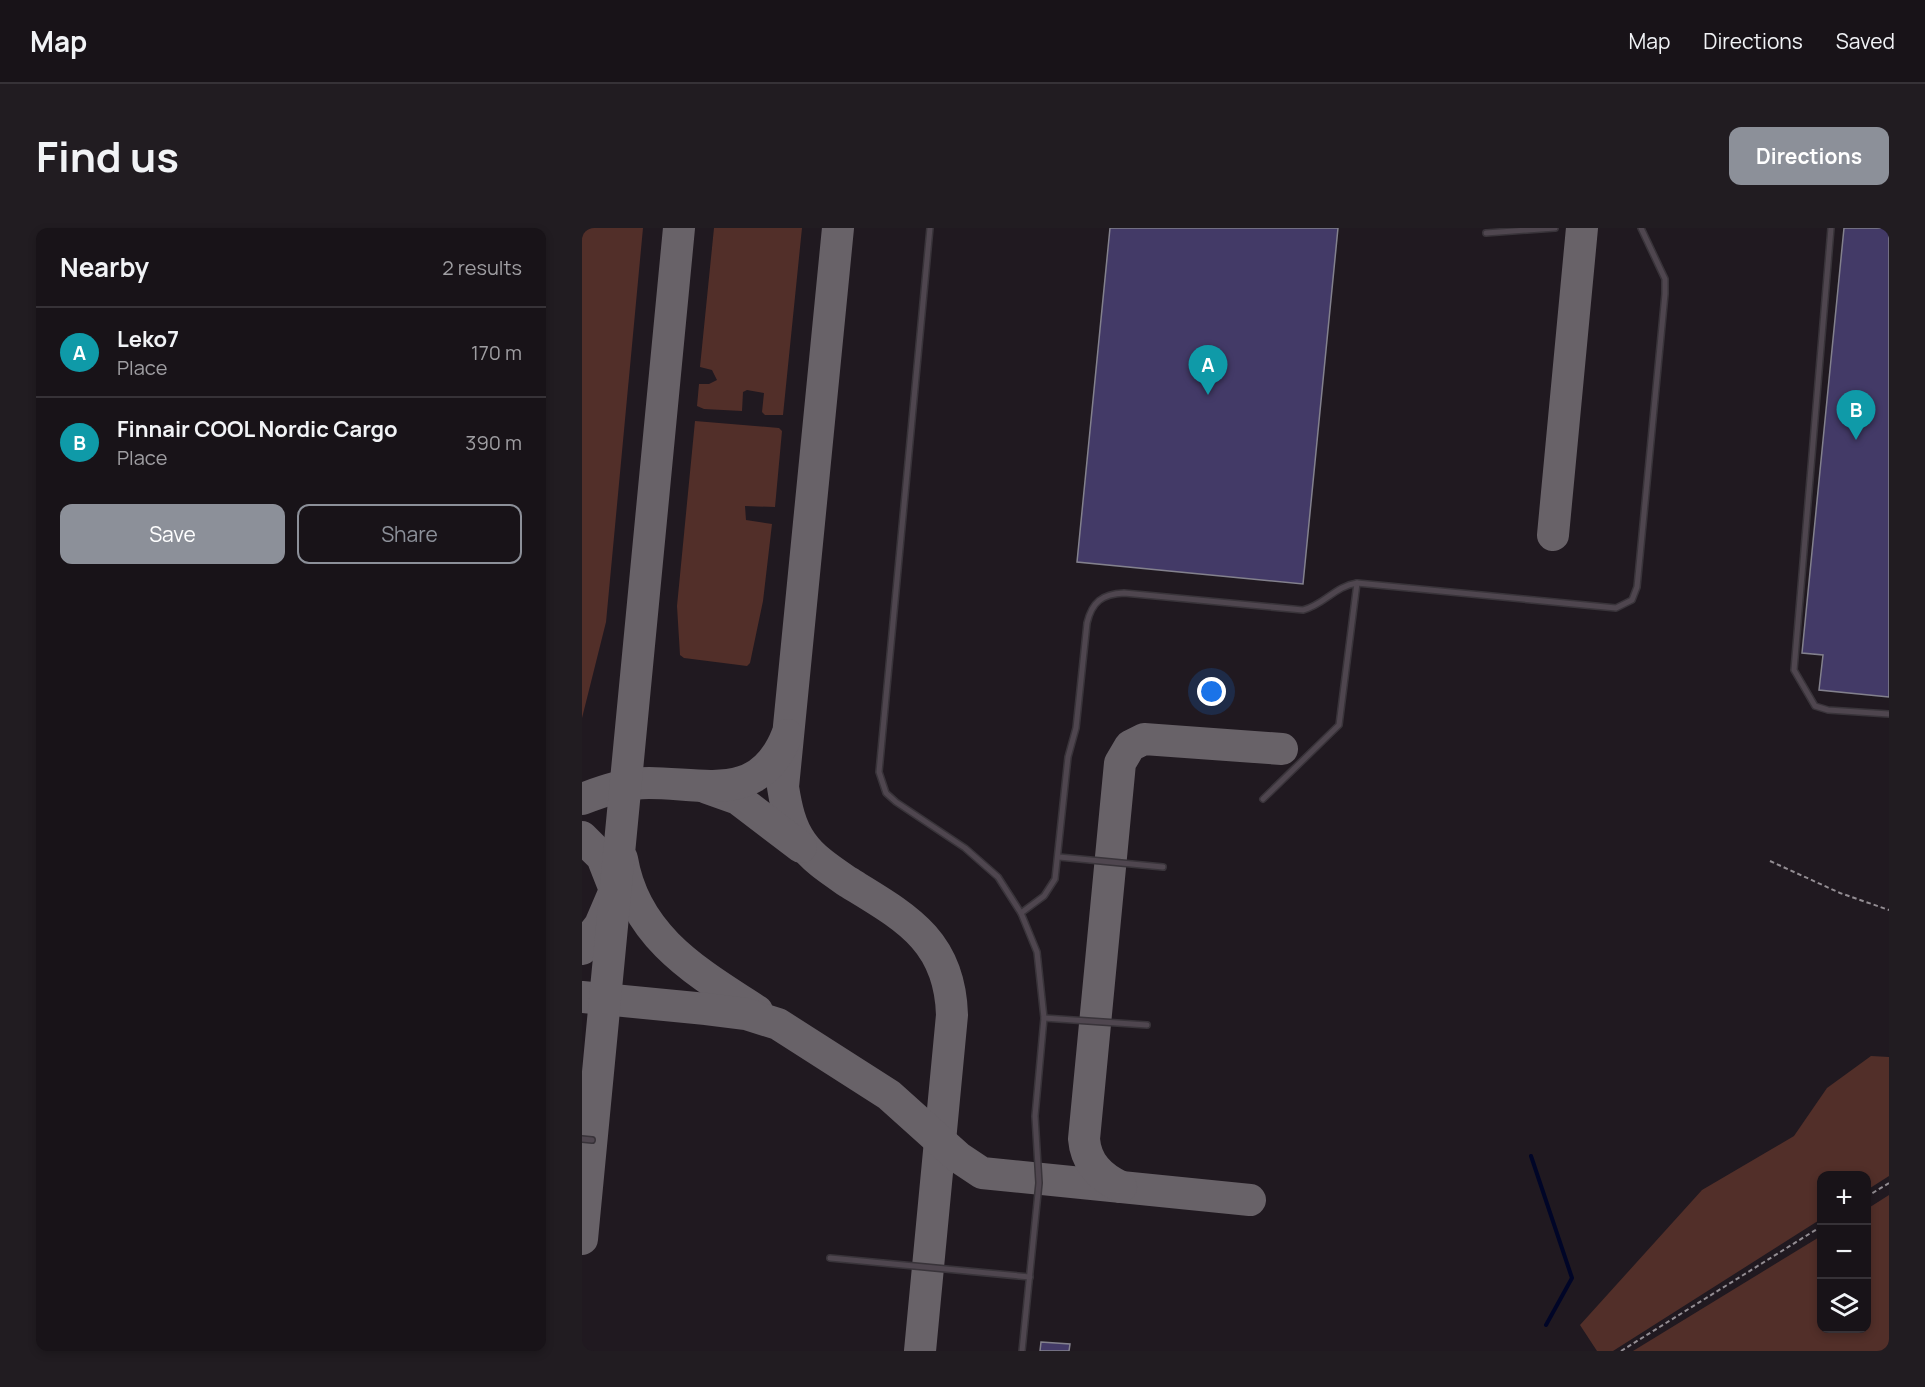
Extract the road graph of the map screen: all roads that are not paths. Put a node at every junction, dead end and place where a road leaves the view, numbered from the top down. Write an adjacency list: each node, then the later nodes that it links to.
1 (930, 228): 11 (lane)
2 (1555, 228): 5 (lane)
3 (1641, 228): 6 (lane)
4 (1831, 228): 7 (lane)
5 (1486, 233)
6 (1357, 583): 8 (lane); 9 (lane)
7 (1889, 714)
8 (1263, 799)
9 (1059, 857): 10 (lane); 11 (lane)
10 (1163, 867)
11 (1021, 913): 12 (lane)
12 (1044, 1018): 13 (lane); 17 (lane)
13 (1147, 1025)
14 (582, 1139): 15 (lane)
15 (592, 1140)
16 (830, 1258): 17 (lane)
17 (1030, 1277): 18 (lane)
18 (1022, 1351)

